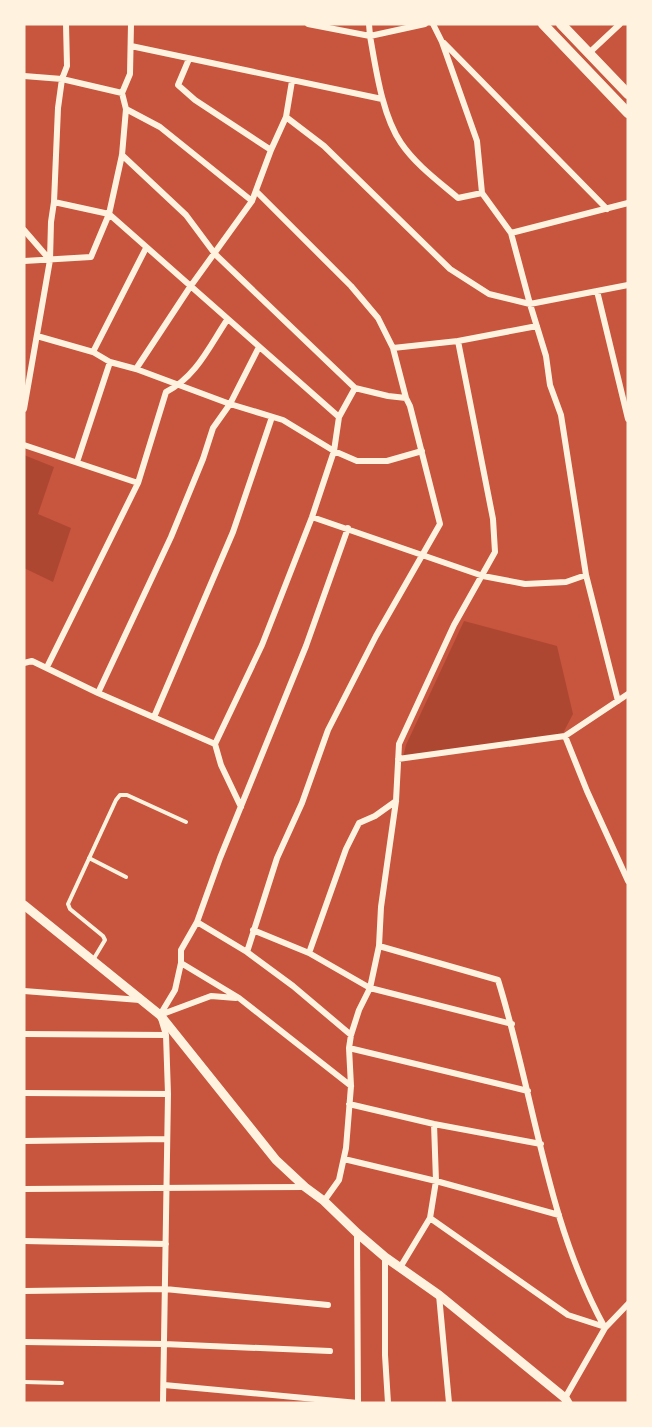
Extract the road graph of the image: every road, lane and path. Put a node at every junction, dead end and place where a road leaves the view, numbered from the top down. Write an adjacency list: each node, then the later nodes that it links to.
1 (66, 24): 17 (street)
2 (131, 24): 13 (street)
3 (308, 24): 11 (street)
4 (369, 24): 11 (street)
5 (425, 24): 11 (street)
6 (433, 24): 12 (street)
7 (543, 24): 23 (main road)
8 (561, 24): 14 (main road)
9 (622, 24): 10 (street); 14 (street)
10 (628, 28)
11 (370, 36): 21 (street)
12 (442, 42): 28 (street); 32 (street)
13 (130, 46): 15 (street); 19 (street)
14 (589, 53): 20 (main road)
15 (189, 59): 18 (street); 25 (street)
16 (24, 76): 17 (street)
17 (62, 79): 19 (street); 30 (street)
18 (292, 81): 21 (street); 24 (street)
19 (122, 93): 22 (street)
20 (628, 94)
21 (382, 99): 28 (street)
22 (126, 109): 26 (street); 29 (street)
23 (628, 113)
24 (286, 117): 25 (street); 43 (street)
25 (271, 150): 27 (street)
26 (122, 156): 33 (street); 37 (street)
27 (256, 191): 29 (street); 49 (street)
28 (482, 193): 35 (street)
29 (252, 201): 37 (street)
30 (54, 202): 33 (street); 38 (street)
31 (628, 203): 32 (street)
32 (607, 209): 35 (street)
33 (109, 214): 36 (street); 38 (street)
34 (24, 230): 38 (street)
35 (511, 233): 43 (street)
36 (146, 248): 41 (street); 50 (street)
37 (215, 254): 41 (street); 54 (street)
38 (50, 260): 39 (street); 46 (street)
39 (24, 261)
40 (628, 285): 42 (street)
41 (190, 287): 44 (street); 52 (street)
42 (597, 291): 43 (street); 60 (street)
43 (530, 304): 45 (street)
44 (227, 320): 48 (street); 53 (street)
45 (537, 326): 47 (street); 69 (street)
46 (37, 336): 50 (street); 57 (street)
47 (458, 341): 49 (street); 70 (street)
48 (259, 347): 56 (street); 59 (street)
49 (393, 348): 55 (street)
50 (93, 352): 51 (street)
51 (110, 362): 52 (street); 64 (street)
52 (136, 369): 53 (street)
53 (180, 384): 56 (street); 65 (street)
54 (355, 388): 55 (street); 59 (street)
55 (406, 398): 63 (street)
56 (230, 404): 58 (street); 73 (street)
57 (24, 409)
58 (272, 417): 62 (street); 76 (street)
59 (339, 417): 62 (street)
60 (628, 419)
61 (24, 445): 64 (street)
62 (334, 451): 63 (street); 66 (street)
63 (422, 451): 68 (street)
64 (77, 462): 65 (street)
65 (138, 483): 72 (street)
66 (312, 517): 67 (street); 78 (street)
67 (348, 528): 68 (street); 81 (street)
68 (423, 554): 70 (street); 88 (street)
69 (586, 575): 70 (street); 75 (street)
70 (483, 576): 79 (street)
71 (24, 663): 72 (street)
72 (46, 667): 73 (street)
73 (98, 693): 76 (street)
74 (628, 694): 75 (street)
75 (618, 701): 77 (street)
76 (154, 717): 78 (street)
77 (565, 736): 79 (street); 85 (street)
78 (215, 744): 81 (street)
79 (398, 759): 80 (street)
80 (396, 801): 89 (street); 91 (street)
81 (241, 807): 87 (street)
82 (186, 822): 83 (lane)
83 (89, 858): 84 (lane); 92 (lane)
84 (126, 877)
85 (628, 881)
86 (24, 904): 92 (street)
87 (197, 922): 90 (street); 93 (street)
88 (253, 930): 90 (street); 91 (street)
89 (379, 946): 94 (street); 99 (street)
90 (248, 952): 102 (street)
91 (309, 953): 94 (street)
92 (93, 961): 97 (street)
93 (181, 963): 96 (street); 98 (street)
94 (370, 988): 99 (street); 102 (street)
95 (24, 991): 97 (street)
96 (239, 998): 98 (street); 104 (street)
97 (141, 1000): 98 (street)
98 (160, 1015): 101 (street); 115 (street)
99 (512, 1024): 105 (street)
100 (24, 1034): 101 (street)
101 (166, 1035): 107 (street)
102 (351, 1035): 103 (street)
103 (349, 1048): 104 (street); 105 (street)
104 (351, 1086): 108 (street)
105 (528, 1091): 112 (street)
106 (24, 1093): 107 (street)
107 (168, 1094): 110 (street)
108 (349, 1104): 109 (street); 113 (street)
109 (434, 1124): 112 (street); 114 (street)
110 (167, 1138): 111 (street); 116 (street)
111 (24, 1141)
112 (541, 1144): 119 (street)
113 (344, 1159): 114 (street); 118 (street)
114 (436, 1181): 119 (street); 120 (street)
115 (305, 1187): 116 (street); 118 (street)
116 (166, 1188): 117 (street); 123 (street)
117 (24, 1189)
118 (324, 1201): 121 (street)
119 (559, 1215): 131 (street)
120 (430, 1218): 125 (street); 131 (street)
121 (357, 1233): 124 (street); 140 (street)
122 (24, 1241): 123 (street)
123 (165, 1245): 126 (street)
124 (385, 1257): 125 (street); 141 (street)
125 (401, 1266): 128 (street)
126 (165, 1289): 127 (street); 130 (street); 133 (street)
127 (24, 1291)
128 (439, 1295): 138 (street); 142 (street)
129 (628, 1304): 131 (street)
130 (328, 1305)
131 (605, 1328): 138 (street)
132 (24, 1342): 133 (street)
133 (164, 1344): 134 (street); 137 (street)
134 (330, 1351)
135 (24, 1382): 136 (lane)
136 (62, 1383)
137 (164, 1385): 139 (street); 140 (street)
138 (567, 1400)
139 (163, 1403)
140 (358, 1403)
141 (388, 1403)
142 (449, 1403)

